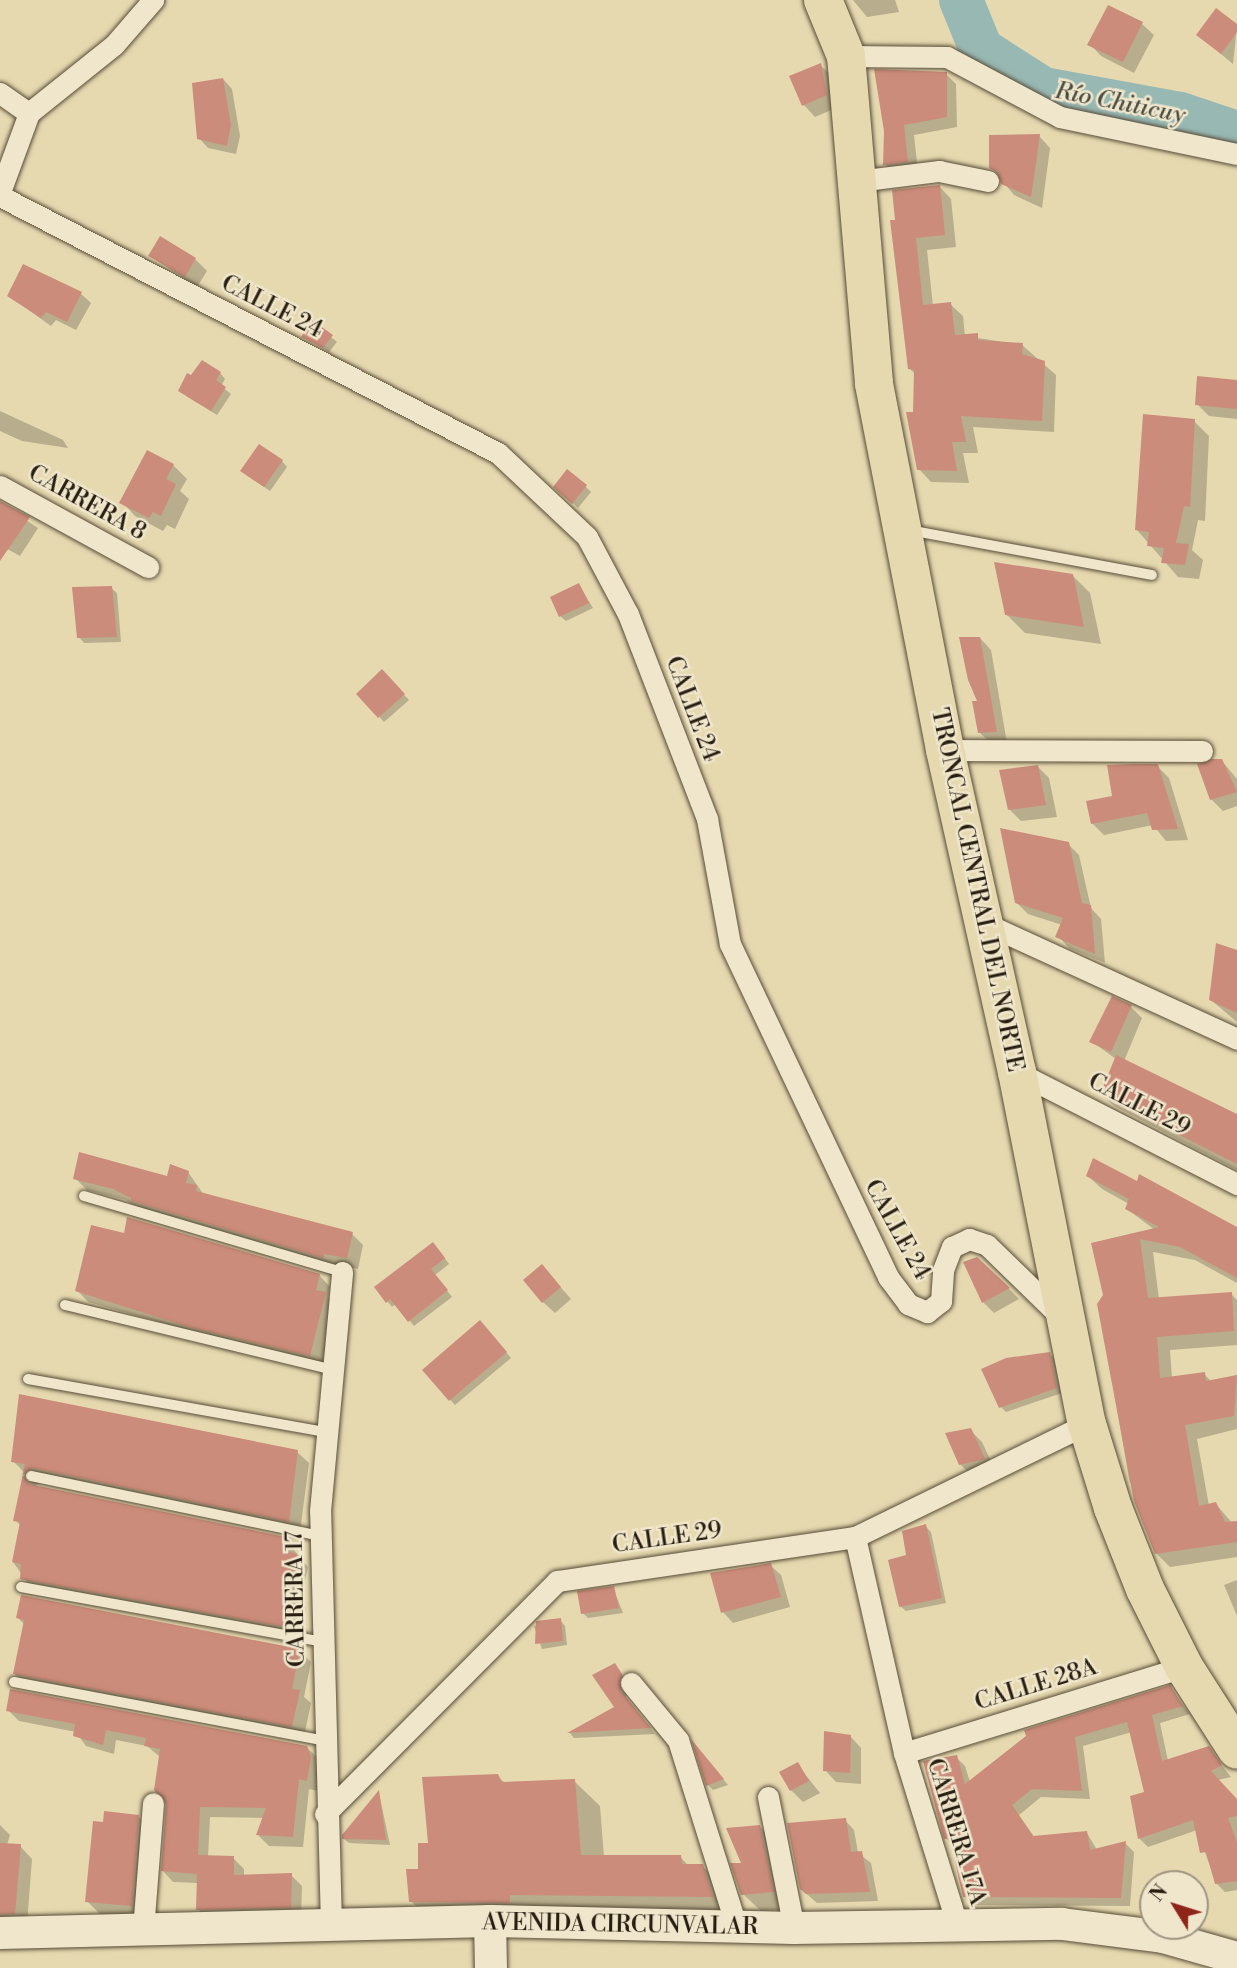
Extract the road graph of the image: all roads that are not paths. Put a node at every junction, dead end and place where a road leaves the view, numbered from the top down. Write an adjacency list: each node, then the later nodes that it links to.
1 (153, 0): 5 (street)
2 (823, 0): 3 (highway, TRONCAL CENTRAL DEL NORTE)
3 (846, 56): 6 (street); 7 (highway, TRONCAL CENTRAL DEL NORTE)
4 (0, 93): 5 (street)
5 (29, 113): 9 (street)
6 (1237, 153)
7 (857, 181): 8 (street); 11 (highway, TRONCAL CENTRAL DEL NORTE)
8 (988, 181)
9 (0, 194): 23 (street, CALLE 24)
10 (0, 486): 12 (street, CARRERA 8)
11 (902, 529): 13 (lane); 14 (highway, TRONCAL CENTRAL DEL NORTE)
12 (148, 567)
13 (1152, 575)
14 (945, 750): 15 (street); 16 (highway, TRONCAL CENTRAL DEL NORTE)
15 (1202, 751)
16 (984, 923): 17 (street); 18 (highway, TRONCAL CENTRAL DEL NORTE)
17 (1237, 1039)
18 (1017, 1072): 19 (street, CALLE 29); 23 (highway, TRONCAL CENTRAL DEL NORTE)
19 (1237, 1184)
20 (84, 1196): 21 (lane)
21 (342, 1272): 24 (street, CARRERA 17)
22 (65, 1305): 24 (lane)
23 (1067, 1323): 26 (highway, TRONCAL CENTRAL DEL NORTE)
24 (333, 1370): 27 (street, CARRERA 17)
25 (28, 1379): 27 (lane)
26 (1087, 1424): 30 (street, CALLE 29); 33 (highway, TRONCAL CENTRAL DEL NORTE)
27 (327, 1432): 29 (street, CARRERA 17)
28 (31, 1476): 29 (lane)
29 (320, 1536): 32 (street, CARRERA 17)
30 (855, 1537): 38 (street, CARRERA 17A); 41 (street, CALLE 29)
31 (21, 1587): 32 (lane)
32 (323, 1642): 36 (street, CARRERA 17)
33 (1184, 1667): 37 (highway, TRONCAL CENTRAL DEL NORTE); 38 (street, CALLE 28A)
34 (14, 1682): 36 (lane)
35 (631, 1683): 45 (street)
36 (325, 1741): 41 (street, CARRERA 17)
37 (1237, 1750)
38 (904, 1752): 44 (street, CARRERA 17A)
39 (768, 1797): 46 (street)
40 (153, 1803): 47 (street)
41 (325, 1814): 43 (street, CARRERA 17)
42 (490, 1921): 43 (main road, AVENIDA CIRCUNVALAR); 45 (main road, AVENIDA CIRCUNVALAR); 50 (main road)
43 (331, 1925): 47 (main road, AVENIDA CIRCUNVALAR)
44 (958, 1927): 46 (main road, AVENIDA CIRCUNVALAR); 49 (main road, AVENIDA CIRCUNVALAR)
45 (737, 1928): 46 (main road, AVENIDA CIRCUNVALAR)
46 (794, 1928)
47 (143, 1930): 48 (main road, AVENIDA CIRCUNVALAR)
48 (0, 1933)
49 (1237, 1958)
50 (491, 1968)

